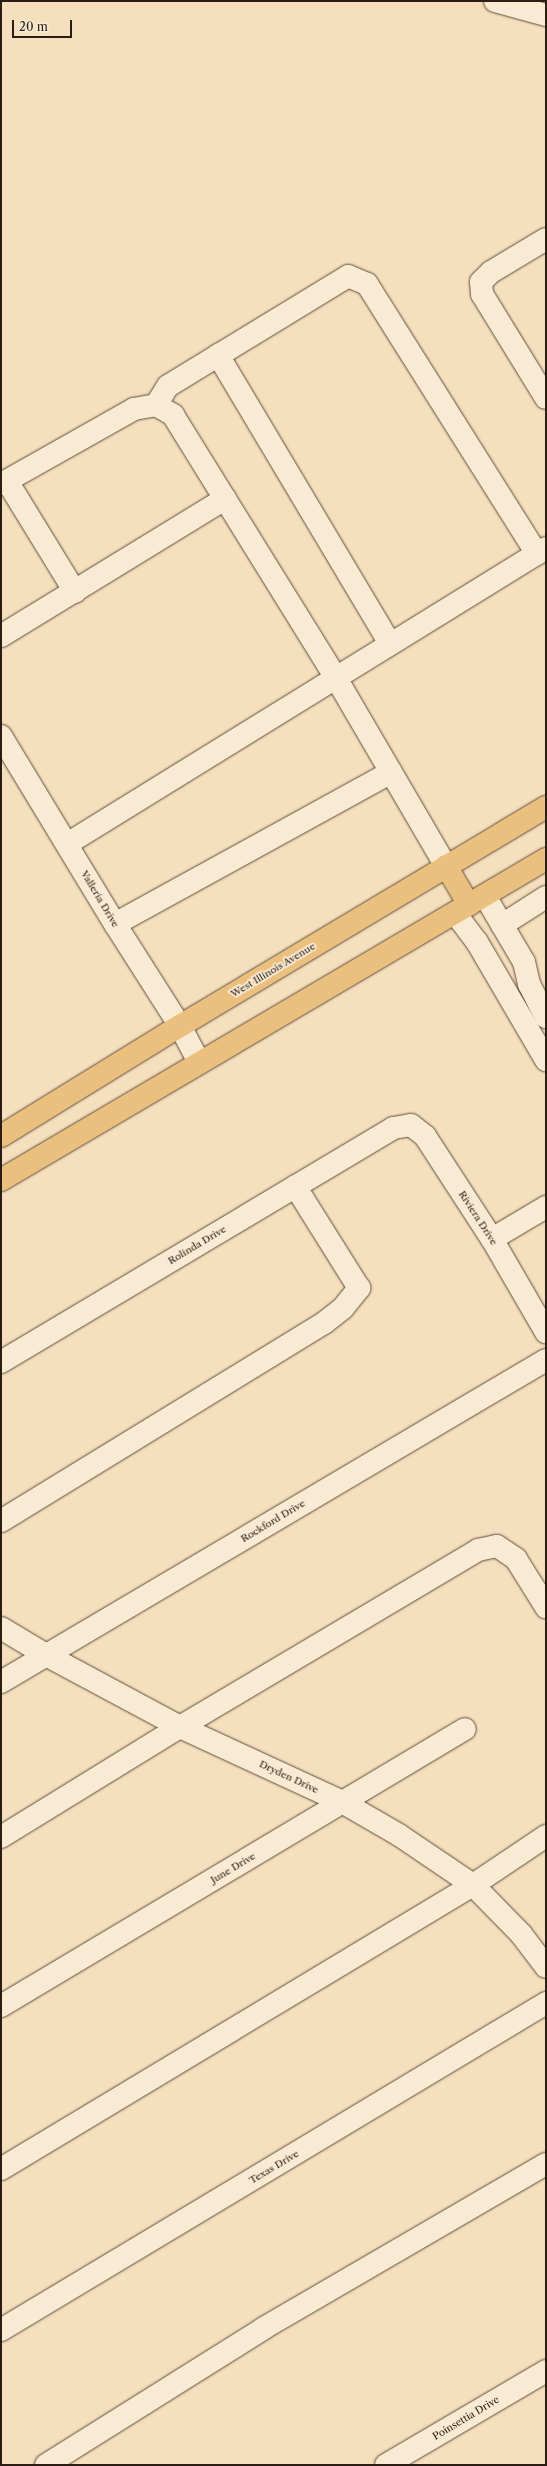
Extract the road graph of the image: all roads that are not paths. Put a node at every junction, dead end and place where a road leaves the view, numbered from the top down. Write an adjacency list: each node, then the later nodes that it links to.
1 (495, 1): 2 (street)
2 (546, 15)
3 (546, 239): 5 (street)
4 (218, 355): 6 (street); 9 (street); 12 (street)
5 (546, 398)
6 (156, 405): 7 (street); 8 (street)
7 (4, 483): 10 (street)
8 (225, 499): 10 (street); 13 (street)
9 (541, 551): 12 (street)
10 (75, 592): 11 (street)
11 (1, 636)
12 (390, 644): 13 (street)
13 (336, 678): 15 (street); 17 (street)
14 (1, 736): 17 (street, Valleria Drive)
15 (391, 772): 19 (street); 22 (street)
16 (546, 807): 19 (main road, West Illinois Avenue)
17 (67, 844): 22 (street, Valleria Drive)
18 (546, 859): 21 (main road)
19 (446, 866): 21 (main road); 25 (main road, West Illinois Avenue)
20 (546, 897): 23 (street)
21 (470, 904): 23 (street); 26 (street); 27 (main road)
22 (115, 924): 25 (street, Valleria Drive)
23 (502, 925): 24 (street)
24 (546, 1017)
25 (180, 1026): 27 (street, Valleria Drive); 29 (main road, West Illinois Avenue)
26 (546, 1060)
27 (199, 1062): 30 (main road)
28 (393, 1128): 31 (street, Rolinda Drive); 33 (street, Riviera Drive)
29 (1, 1136)
30 (1, 1180)
31 (295, 1186): 36 (street, Rolinda Drive); 37 (street)
32 (546, 1207): 33 (street)
33 (492, 1239): 34 (street, Riviera Drive)
34 (546, 1332)
35 (546, 1360): 40 (street, Rockford Drive)
36 (1, 1362)
37 (1, 1521)
38 (546, 1607): 42 (street)
39 (1, 1628): 40 (street, Dryden Drive)
40 (46, 1655): 41 (street, Rockford Drive); 42 (street, Dryden Drive)
41 (1, 1682)
42 (180, 1727): 44 (street, Dryden Drive); 46 (street)
43 (465, 1729): 44 (street, June Drive)
44 (342, 1802): 47 (street, Dryden Drive); 50 (street, June Drive)
45 (546, 1836): 47 (street)
46 (1, 1837)
47 (474, 1886): 48 (street, Dryden Drive); 52 (street)
48 (546, 1967)
49 (546, 2003): 53 (street, Texas Drive)
50 (1, 2006)
51 (546, 2164): 55 (street)
52 (1, 2169)
53 (1, 2330)
54 (546, 2371): 56 (street, Poinsettia Drive)
55 (46, 2465)
56 (386, 2465)

